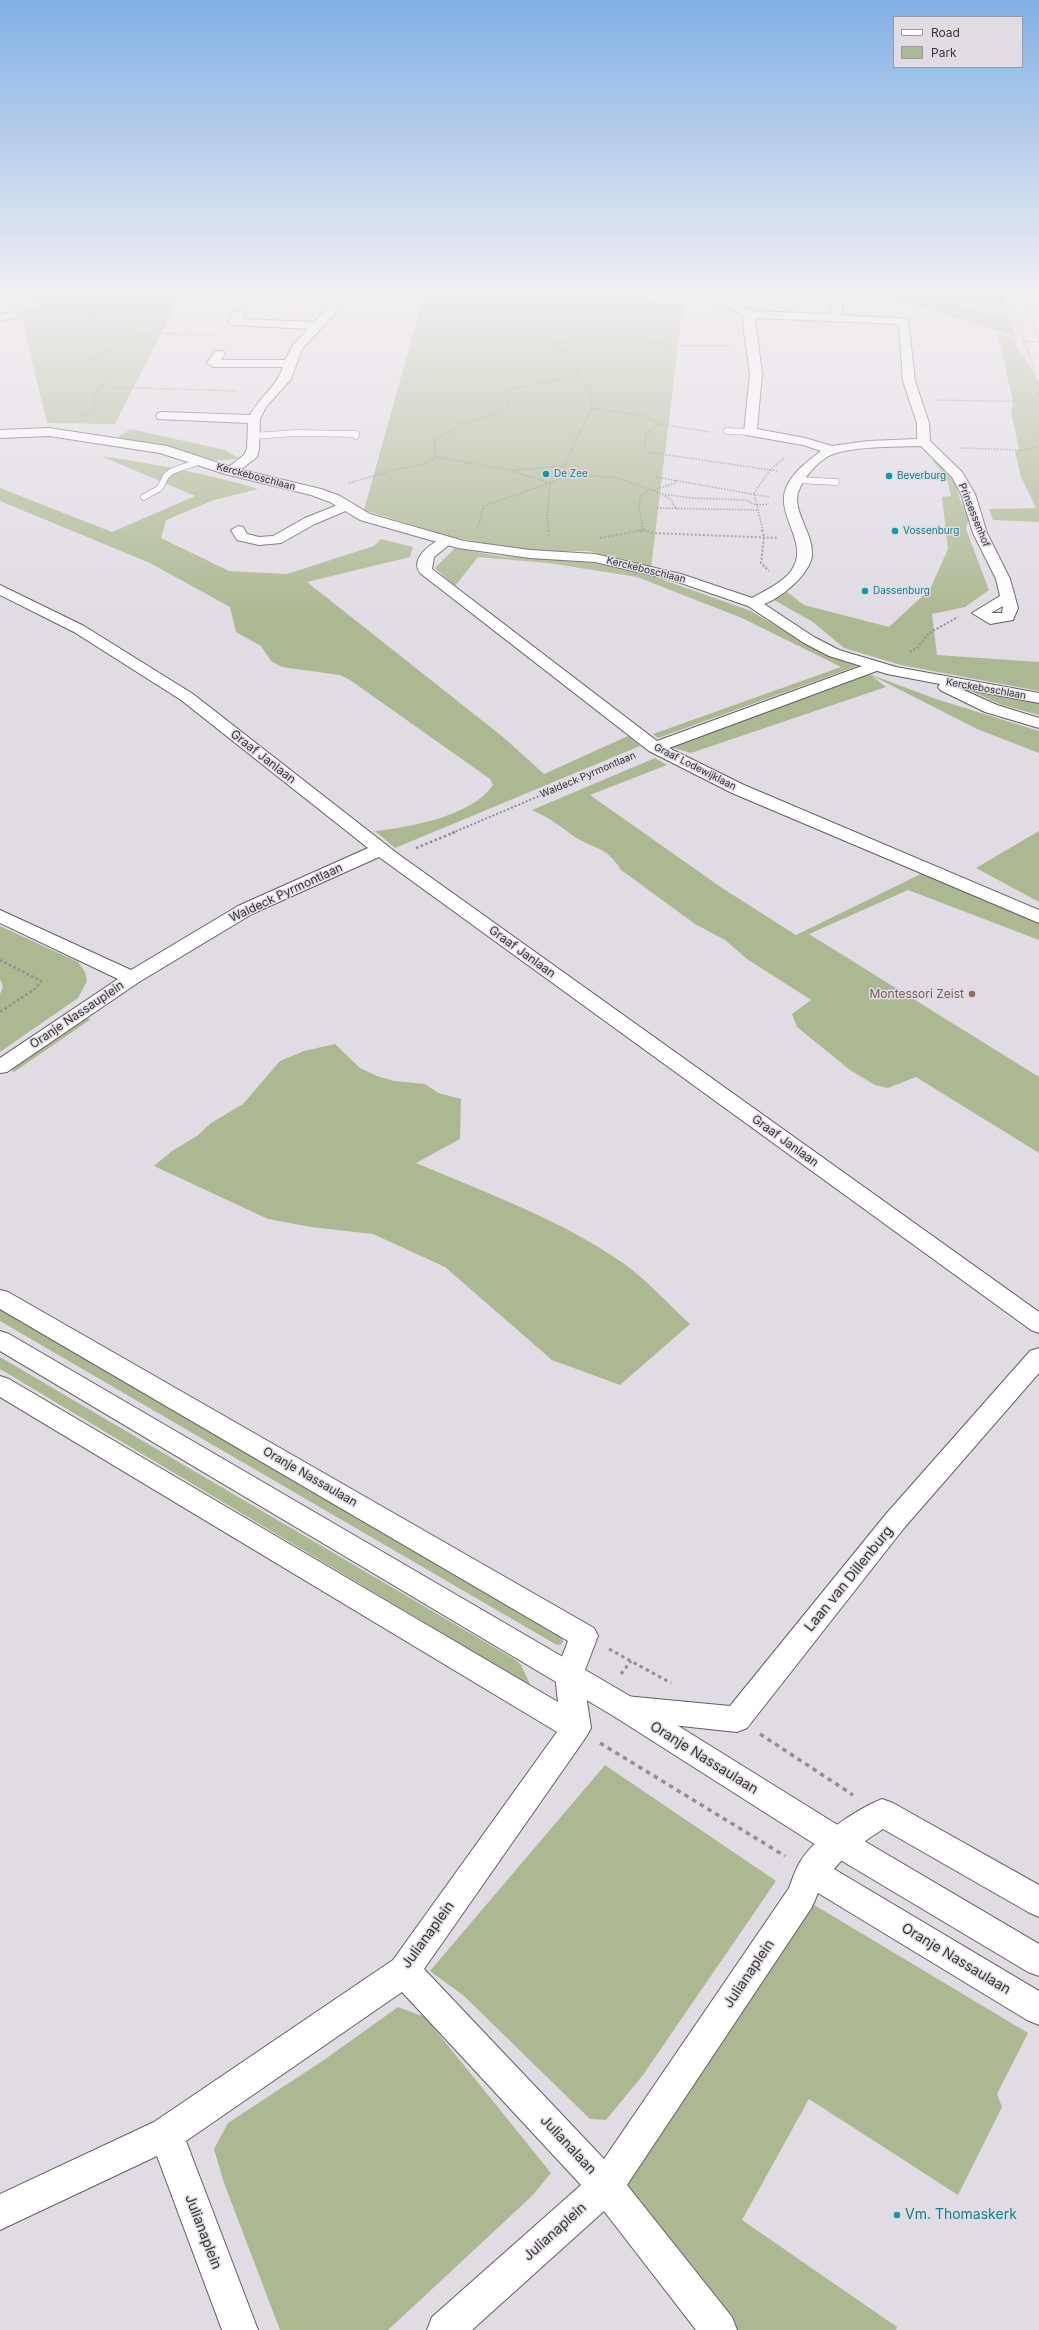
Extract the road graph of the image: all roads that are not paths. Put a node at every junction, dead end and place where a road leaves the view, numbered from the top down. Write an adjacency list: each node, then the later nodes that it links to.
1 (264, 403): 5 (street)
2 (753, 403): 7 (street)
3 (916, 403): 11 (street)
4 (162, 416): 5 (street)
5 (254, 419): 9 (street)
6 (727, 431): 7 (lane)
7 (750, 432): 12 (street)
8 (0, 434): 13 (street, Kerckeboschlaan)
9 (253, 436): 10 (lane); 14 (street)
10 (356, 436)
11 (928, 445): 12 (street); 23 (street, Prinsessenhof)
12 (831, 450): 15 (street)
13 (201, 461): 14 (street, Kerckeboschlaan); 17 (lane)
14 (230, 471): 18 (street, Kerckeboschlaan)
15 (798, 478): 16 (lane); 22 (street)
16 (836, 482)
17 (144, 497)
18 (345, 506): 19 (street); 20 (street, Kerckeboschlaan)
19 (238, 530)
20 (446, 541): 22 (street, Kerckeboschlaan); 28 (street, Graaf Lodewijklaan)
21 (0, 588): 29 (street, Graaf Janlaan)
22 (753, 603): 24 (street, Kerckeboschlaan)
23 (980, 613)
24 (876, 666): 25 (street, Kerckeboschlaan); 28 (street)
25 (933, 680): 26 (street, Kerckeboschlaan); 27 (street, Kerckeboschlaan)
26 (1039, 698)
27 (1039, 723)
28 (655, 747): 31 (street, Graaf Lodewijklaan)
29 (386, 854): 32 (street, Waldeck Pyrmontlaan); 35 (street, Graaf Janlaan)
30 (0, 916): 32 (street, Oranje Nassauplein)
31 (1039, 917)
32 (132, 978): 33 (street, Oranje Nassauplein)
33 (0, 1067)
34 (0, 1298): 39 (street, Oranje Nassaulaan)
35 (1039, 1324)
36 (0, 1340): 39 (street, Oranje Nassaulaan)
37 (1039, 1357): 40 (street, Laan van Dillenburg)
38 (0, 1386): 41 (street)
39 (569, 1675): 40 (street, Oranje Nassaulaan); 41 (street)
40 (625, 1708): 42 (street, Oranje Nassaulaan)
41 (576, 1728): 46 (street, Julianaplein)
42 (838, 1842): 43 (street, Julianaplein); 44 (street); 45 (street, Oranje Nassaulaan)
43 (811, 1872): 47 (street, Oranje Nassaulaan); 49 (street, Julianaplein)
44 (1039, 1902)
45 (1039, 1961)
46 (404, 1971): 48 (street, Julianaplein); 49 (street, Julianalaan)
47 (1039, 2009)
48 (166, 2134): 50 (street, Julianaplein); 51 (street, Julianaplein)
49 (606, 2186): 52 (street, Julianaplein); 53 (street, Julianalaan)
50 (0, 2212)
51 (240, 2330)
52 (445, 2330)
53 (719, 2330)

